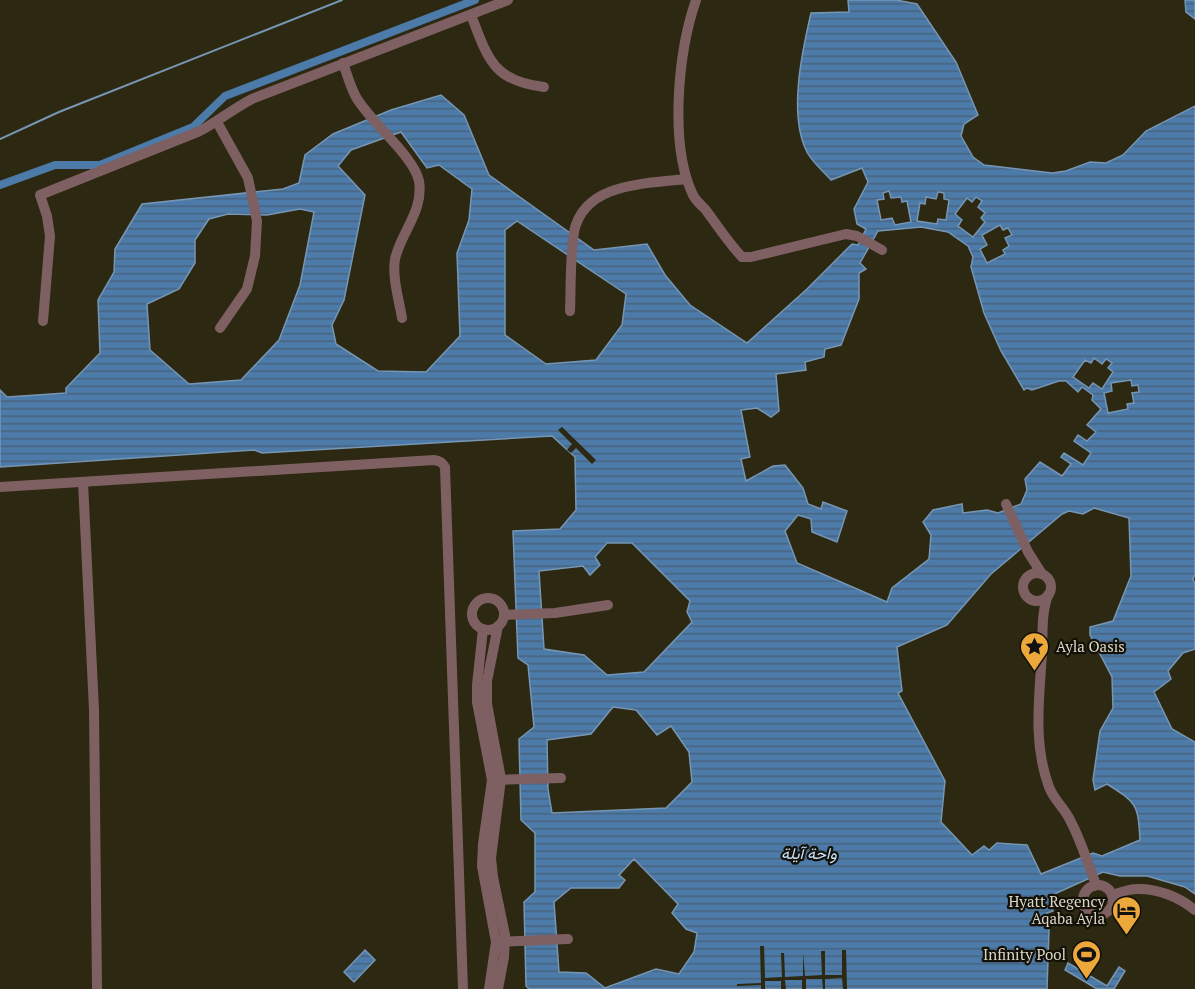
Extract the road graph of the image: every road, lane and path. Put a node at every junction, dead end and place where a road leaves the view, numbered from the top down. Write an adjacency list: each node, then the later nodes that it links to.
1 (508, 0): 3 (street)
2 (696, 0): 7 (street)
3 (471, 15): 4 (street); 5 (street)
4 (343, 63): 6 (street); 10 (street)
5 (544, 87)
6 (217, 122): 11 (street); 12 (street)
7 (686, 179): 8 (street); 9 (street)
8 (882, 250)
9 (570, 311)
10 (402, 318)
11 (43, 321)
12 (220, 328)
13 (83, 482): 14 (street); 33 (street); 34 (street)
14 (0, 486)
15 (1006, 504): 16 (street)
16 (1029, 553): 17 (street); 18 (street)
17 (1042, 574): 18 (street); 19 (street)
18 (1028, 576): 20 (street)
19 (1048, 595): 20 (street); 23 (street)
20 (1028, 598): 23 (street)
21 (608, 605): 22 (street)
22 (508, 614): 24 (street); 25 (street)
23 (1042, 622): 28 (street)
24 (498, 626): 25 (street); 27 (street)
25 (483, 629): 27 (street)
26 (561, 778): 27 (street)
27 (500, 780): 32 (street)
28 (1094, 884): 29 (street); 29 (street)
29 (1112, 895): 30 (street)
30 (1195, 910)
31 (568, 939): 32 (street)
32 (506, 941): 35 (street); 36 (street)
33 (98, 989)
34 (463, 989)
35 (489, 989)
36 (498, 989)

